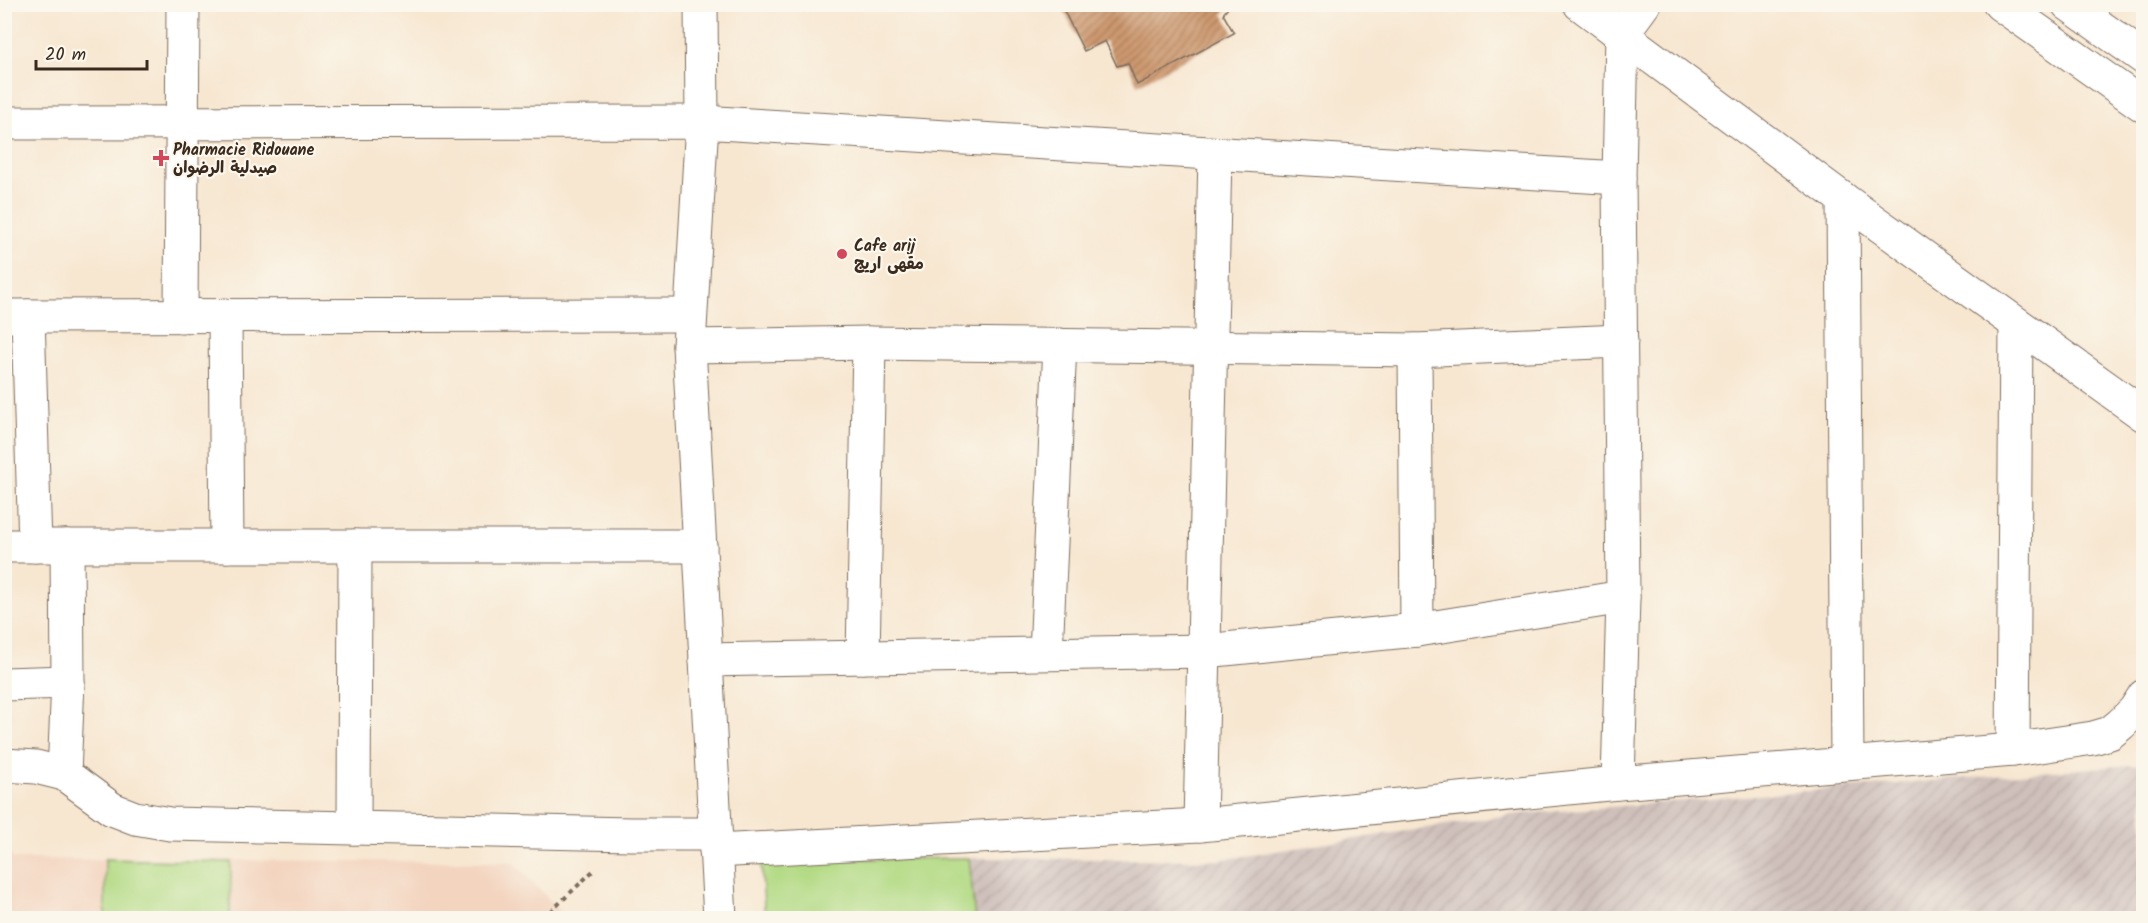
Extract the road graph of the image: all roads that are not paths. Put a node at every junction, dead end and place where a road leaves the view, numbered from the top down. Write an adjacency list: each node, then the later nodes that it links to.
1 (183, 4): 10 (street)
2 (701, 4): 11 (street)
3 (1580, 4): 7 (street)
4 (1644, 4): 7 (street)
5 (2000, 4): 9 (street)
6 (2068, 4): 8 (street)
7 (1622, 34): 14 (street); 15 (street)
8 (2144, 58)
9 (2144, 106)
10 (183, 121): 11 (street); 12 (street); 18 (street)
11 (702, 122): 13 (street); 20 (street)
12 (4, 123)
13 (1215, 154): 14 (street); 24 (street)
14 (1619, 178): 21 (street)
15 (1843, 199): 19 (street); 42 (street)
16 (225, 315): 18 (street); 20 (street); 29 (street)
17 (16, 316): 18 (street); 27 (street)
18 (181, 316)
19 (2016, 324): 26 (street); 41 (street)
20 (689, 330): 22 (street); 31 (street)
21 (1621, 341): 25 (street); 32 (street)
22 (869, 343): 23 (street); 36 (street)
23 (1060, 345): 24 (street); 35 (street)
24 (1210, 346): 25 (street); 34 (street)
25 (1415, 350): 33 (street)
26 (2144, 415)
27 (20, 546): 28 (street)
28 (67, 546): 29 (street); 38 (street)
29 (227, 546): 30 (street)
30 (355, 546): 31 (street); 47 (street)
31 (700, 546): 37 (street)
32 (1623, 597): 33 (street); 45 (street)
33 (1417, 630): 34 (street)
34 (1205, 651): 35 (street); 46 (street)
35 (1046, 653): 36 (street)
36 (863, 657): 37 (street)
37 (706, 660): 48 (street)
38 (68, 682): 39 (street); 44 (street)
39 (4, 684)
40 (2144, 696): 41 (street)
41 (2013, 750): 42 (street)
42 (1847, 763): 45 (street)
43 (4, 765): 44 (street)
44 (64, 774): 47 (street)
45 (1618, 783): 46 (street)
46 (1200, 825): 48 (street)
47 (354, 828): 48 (street)
48 (715, 842): 49 (street)
49 (720, 918)

